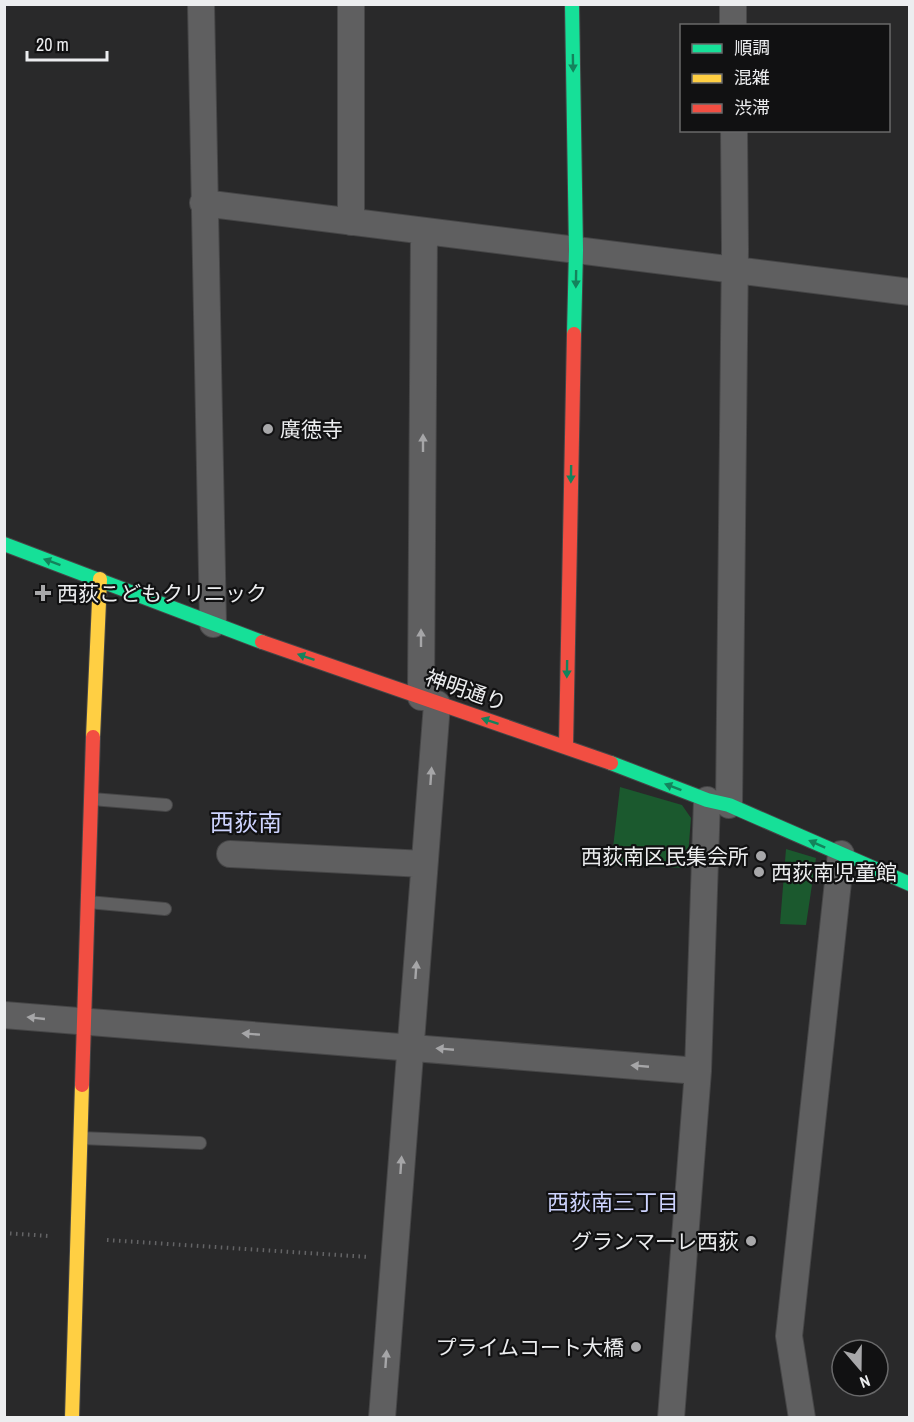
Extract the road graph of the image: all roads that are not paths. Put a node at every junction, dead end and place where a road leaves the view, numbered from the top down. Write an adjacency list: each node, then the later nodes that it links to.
1 (201, 4): 7 (street)
2 (351, 4): 8 (street)
3 (572, 4): 10 (street, one-way to 10)
4 (733, 4): 5 (street)
5 (733, 24)
6 (734, 132): 11 (street)
7 (203, 203): 8 (street); 15 (street)
8 (351, 222): 9 (street)
9 (424, 231): 10 (street); 16 (street, one-way to 9)
10 (576, 250): 11 (street); 17 (street, one-way to 17)
11 (733, 270): 12 (street); 19 (street)
12 (909, 292)
13 (4, 544): 14 (street, 神明通り, one-way to 13)
14 (100, 579): 15 (street, 神明通り); 18 (street)
15 (213, 624): 16 (street, 神明通り, one-way to 15)
16 (429, 701): 17 (street, 神明通り, one-way to 16); 23 (street, one-way to 16)
17 (566, 746): 19 (street, 神明通り, one-way to 17)
18 (91, 799): 20 (lane); 25 (street)
19 (718, 803): 22 (street, 神明通り, one-way to 19); 30 (street)
20 (166, 805)
21 (230, 854): 23 (street)
22 (841, 854): 24 (street, 神明通り); 36 (street)
23 (424, 864): 29 (street, one-way to 23)
24 (909, 884)
25 (87, 902): 26 (lane); 28 (street)
26 (165, 909)
27 (4, 1015): 28 (street, one-way to 27)
28 (83, 1022): 29 (street, one-way to 28); 31 (street)
29 (410, 1046): 30 (street, one-way to 29); 34 (street, one-way to 29)
30 (698, 1071): 35 (street)
31 (80, 1138): 32 (lane); 33 (street)
32 (200, 1143)
33 (72, 1418)
34 (382, 1418)
35 (672, 1418)
36 (802, 1418)

